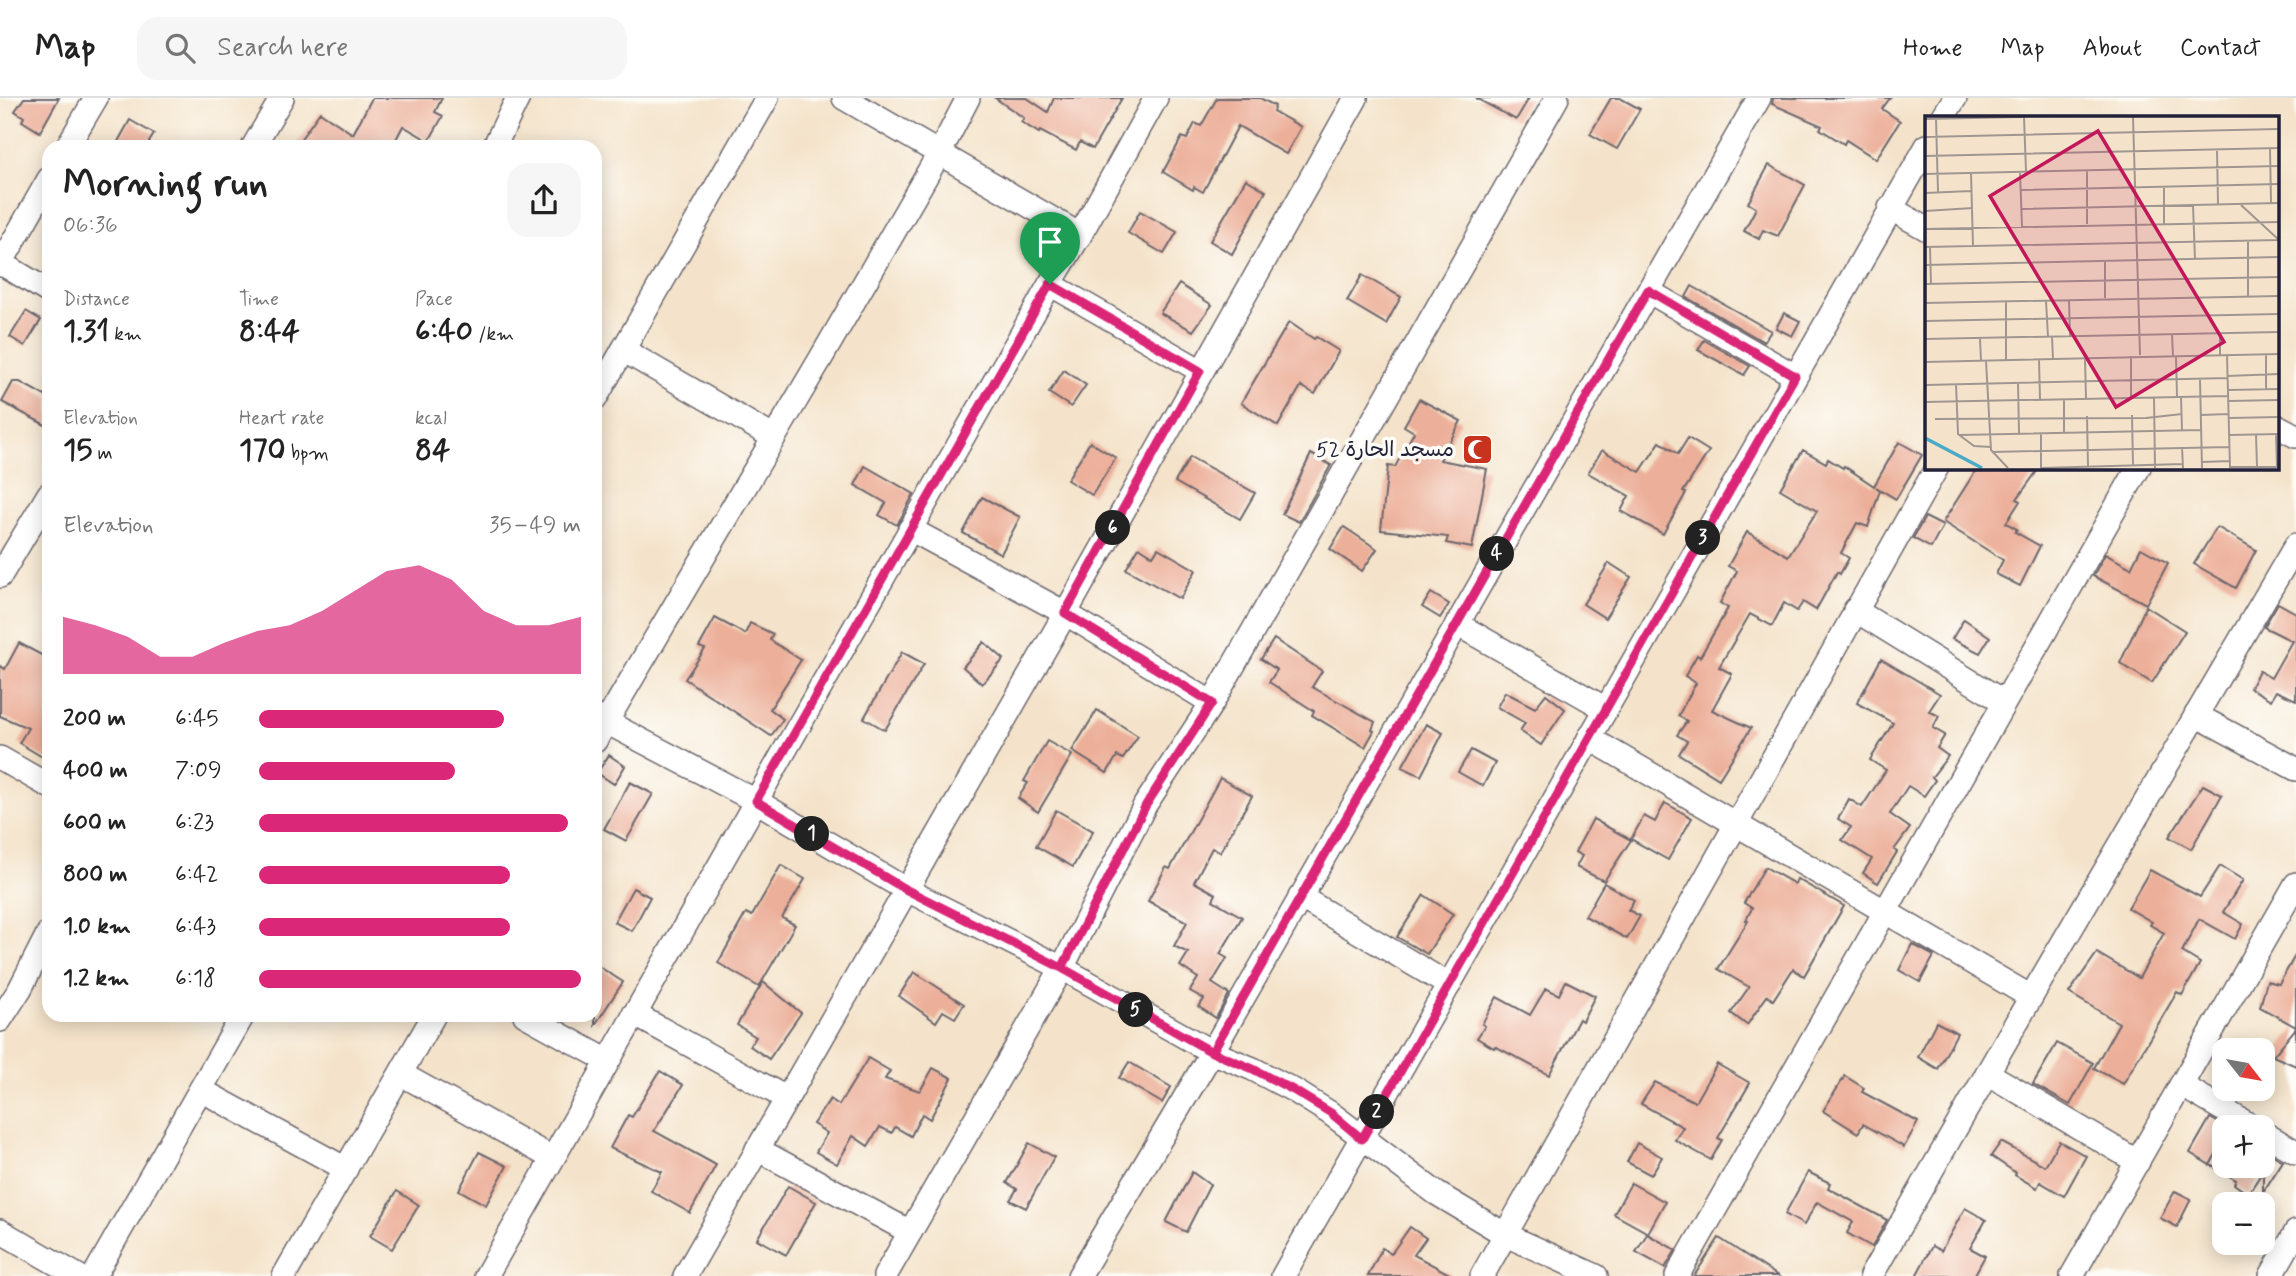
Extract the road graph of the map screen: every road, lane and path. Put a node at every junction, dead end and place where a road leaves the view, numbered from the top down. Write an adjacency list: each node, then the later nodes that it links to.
1 (96, 98): 13 (street)
2 (282, 98): 14 (street)
3 (518, 98): 15 (street)
4 (767, 98): 26 (street)
5 (844, 98): 17 (street)
6 (968, 98): 17 (street)
7 (1156, 98): 21 (street)
8 (1356, 98): 27 (street)
9 (1557, 98): 43 (street)
10 (1759, 98): 25 (street)
11 (1955, 98): 12 (street)
12 (1944, 116)
13 (72, 140)
14 (257, 140)
15 (497, 140)
16 (1925, 149): 19 (street)
17 (940, 152): 21 (street); 32 (street)
18 (42, 191): 22 (street)
19 (1890, 208): 20 (street); 28 (street)
20 (1925, 228)
21 (1080, 235): 23 (street)
22 (0, 264): 24 (street)
23 (1050, 284): 27 (street); 36 (street)
24 (42, 288)
25 (1648, 290): 28 (street); 41 (street)
26 (623, 351): 29 (street); 32 (street)
27 (1200, 371): 40 (street)
28 (1795, 376): 44 (street)
29 (602, 387)
30 (2278, 427): 31 (street)
31 (2296, 436)
32 (774, 437): 46 (street)
33 (1936, 469): 39 (street)
34 (2138, 469): 42 (street)
35 (42, 506): 38 (street)
36 (910, 529): 40 (street); 52 (street)
37 (2296, 545): 45 (street)
38 (0, 576)
39 (1855, 610): 42 (street); 53 (street)
40 (1065, 613): 43 (street); 55 (street)
41 (1457, 624): 44 (street); 56 (street)
42 (2004, 702): 57 (street)
43 (1212, 703): 59 (street)
44 (1606, 709): 48 (street)
45 (2196, 715): 50 (street); 61 (street)
46 (602, 721)
47 (602, 727): 52 (street)
48 (1589, 738): 53 (street); 60 (street)
49 (0, 758): 51 (street)
50 (2296, 769)
51 (42, 782)
52 (756, 801): 55 (street); 62 (street)
53 (1736, 824): 57 (street); 85 (street)
54 (2296, 884): 71 (street)
55 (905, 889): 59 (street); 73 (street)
56 (1300, 897): 60 (street); 67 (street)
57 (1885, 912): 61 (street); 97 (street)
58 (42, 946): 63 (street)
59 (1062, 968): 67 (street); 84 (street)
60 (1449, 985): 75 (street)
61 (2031, 997): 69 (street)
62 (634, 1014): 68 (street); 73 (street)
63 (0, 1020)
64 (239, 1022): 72 (street)
65 (431, 1022): 70 (street)
66 (538, 1022): 68 (street)
67 (1212, 1052): 75 (street); 93 (street)
68 (608, 1061): 79 (street)
69 (1987, 1073): 80 (street); 98 (street)
70 (401, 1074): 79 (street); 81 (street)
71 (2181, 1085): 74 (street); 80 (street)
72 (201, 1090): 81 (street); 88 (street)
73 (786, 1098): 77 (street)
74 (2232, 1115)
75 (1362, 1139): 85 (street); 94 (street)
76 (2275, 1140): 78 (street)
77 (757, 1149): 84 (street); 91 (street)
78 (2296, 1152)
79 (552, 1158): 90 (street)
80 (2138, 1162): 99 (street)
81 (346, 1169): 89 (street)
82 (0, 1231): 87 (street)
83 (2296, 1232): 86 (street)
84 (910, 1233): 92 (street)
85 (1506, 1235): 95 (street); 96 (street)
86 (2290, 1259): 100 (street)
87 (78, 1276)
88 (94, 1276)
89 (284, 1276)
90 (486, 1276)
91 (685, 1276)
92 (886, 1276)
93 (1079, 1276)
94 (1283, 1276)
95 (1482, 1276)
96 (1595, 1276)
97 (1677, 1276)
98 (1871, 1276)
99 (2072, 1276)
100 (2271, 1276)

